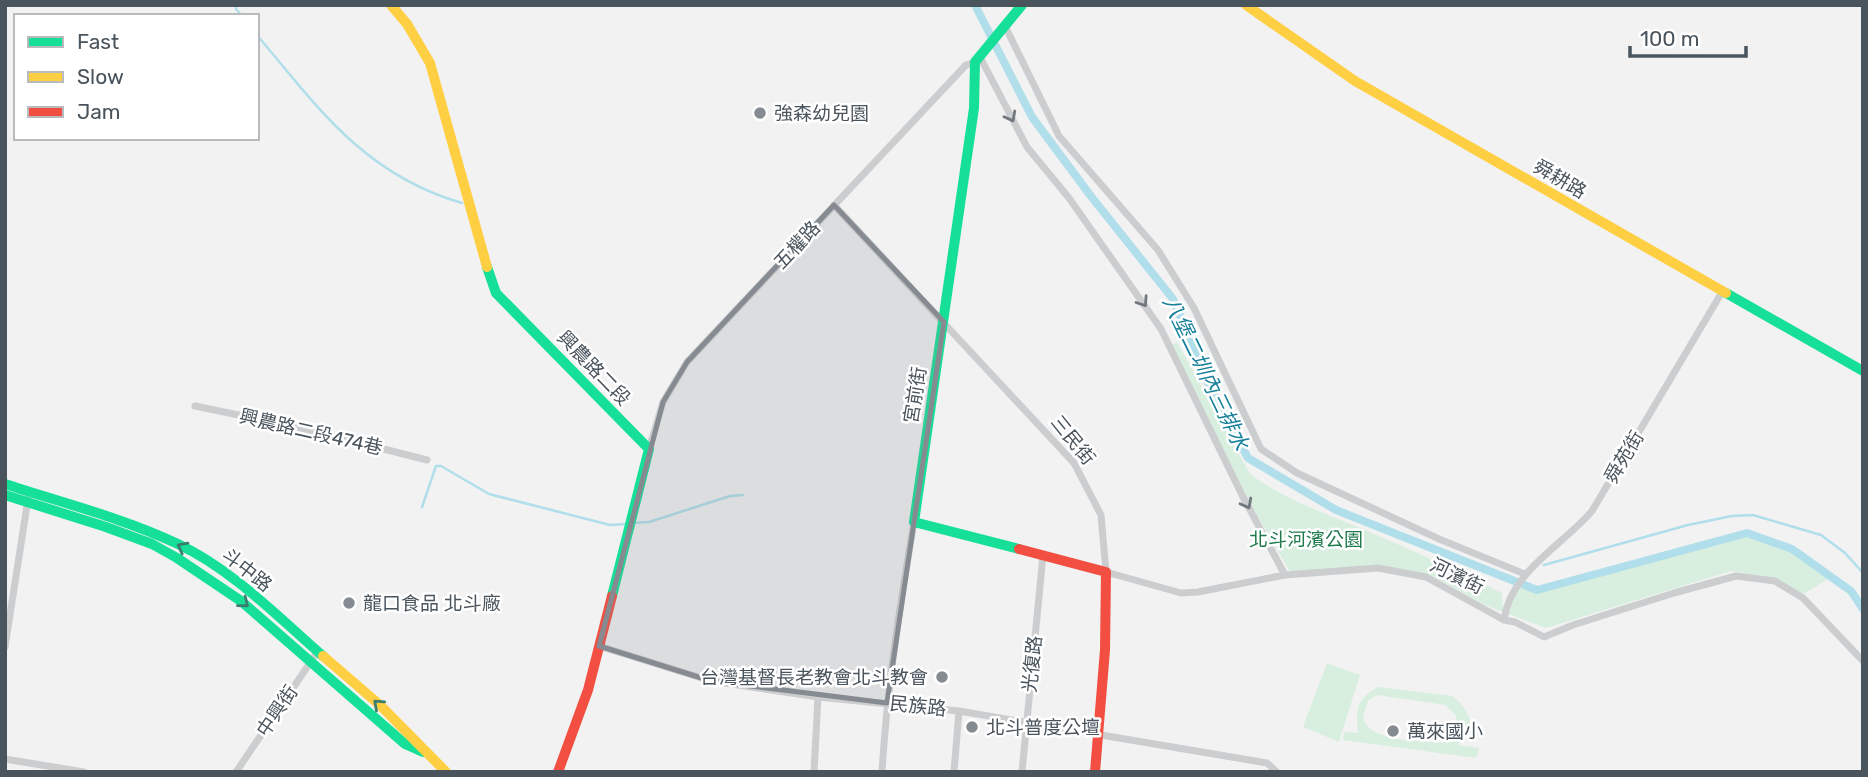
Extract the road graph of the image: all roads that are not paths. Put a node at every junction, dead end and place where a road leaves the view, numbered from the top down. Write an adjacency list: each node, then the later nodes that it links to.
1 (391, 5): 11 (street, 興農路二段)
2 (1022, 5): 4 (street)
3 (1246, 5): 7 (street, 舜耕路)
4 (1002, 29): 5 (street); 20 (street)
5 (979, 58): 6 (street, 五權路); 8 (street, 宮前街); 19 (street, one-way to 19)
6 (834, 205): 8 (street, 三民街); 11 (street, 五權路)
7 (1722, 292): 9 (street, 舜耕路); 20 (street, 舜苑街)
8 (944, 322): 16 (street, 宮前街); 18 (street, 三民街)
9 (1863, 371)
10 (195, 406): 12 (street, 興農路二段474巷)
11 (649, 449): 22 (street)
12 (426, 460)
13 (5, 484): 15 (street, 斗中路)
14 (5, 495): 15 (street, 斗中路)
15 (29, 497): 23 (street); 24 (street, 斗中路)
16 (914, 522): 17 (street, 河濱街); 27 (street, 宮前街)
17 (1043, 555): 18 (street, 河濱街); 29 (street, 光復路)
18 (1106, 572): 19 (street, 河濱街); 30 (street, 三民街)
19 (1285, 575): 21 (street, 河濱街)
20 (1525, 575): 21 (street, 舜苑街)
21 (1504, 620): 25 (street, 河濱街)
22 (598, 646): 26 (street, 民族路); 35 (street)
23 (5, 647)
24 (315, 655): 33 (street, 中興街); 34 (street, 斗中路)
25 (1863, 662)
26 (818, 697): 27 (street, 民族路); 36 (street)
27 (887, 703): 28 (street, 民族路); 37 (street, 宮前街)
28 (959, 711): 29 (street, 民族路); 38 (street)
29 (1027, 722): 30 (street, 民族路); 39 (street, 光復路)
30 (1097, 734): 40 (street, 三民街); 41 (street, 民族路)
31 (5, 759): 32 (street)
32 (84, 772)
33 (236, 772)
34 (446, 772)
35 (558, 772)
36 (814, 772)
37 (882, 772)
38 (954, 772)
39 (1022, 772)
40 (1095, 772)
41 (1277, 772)

